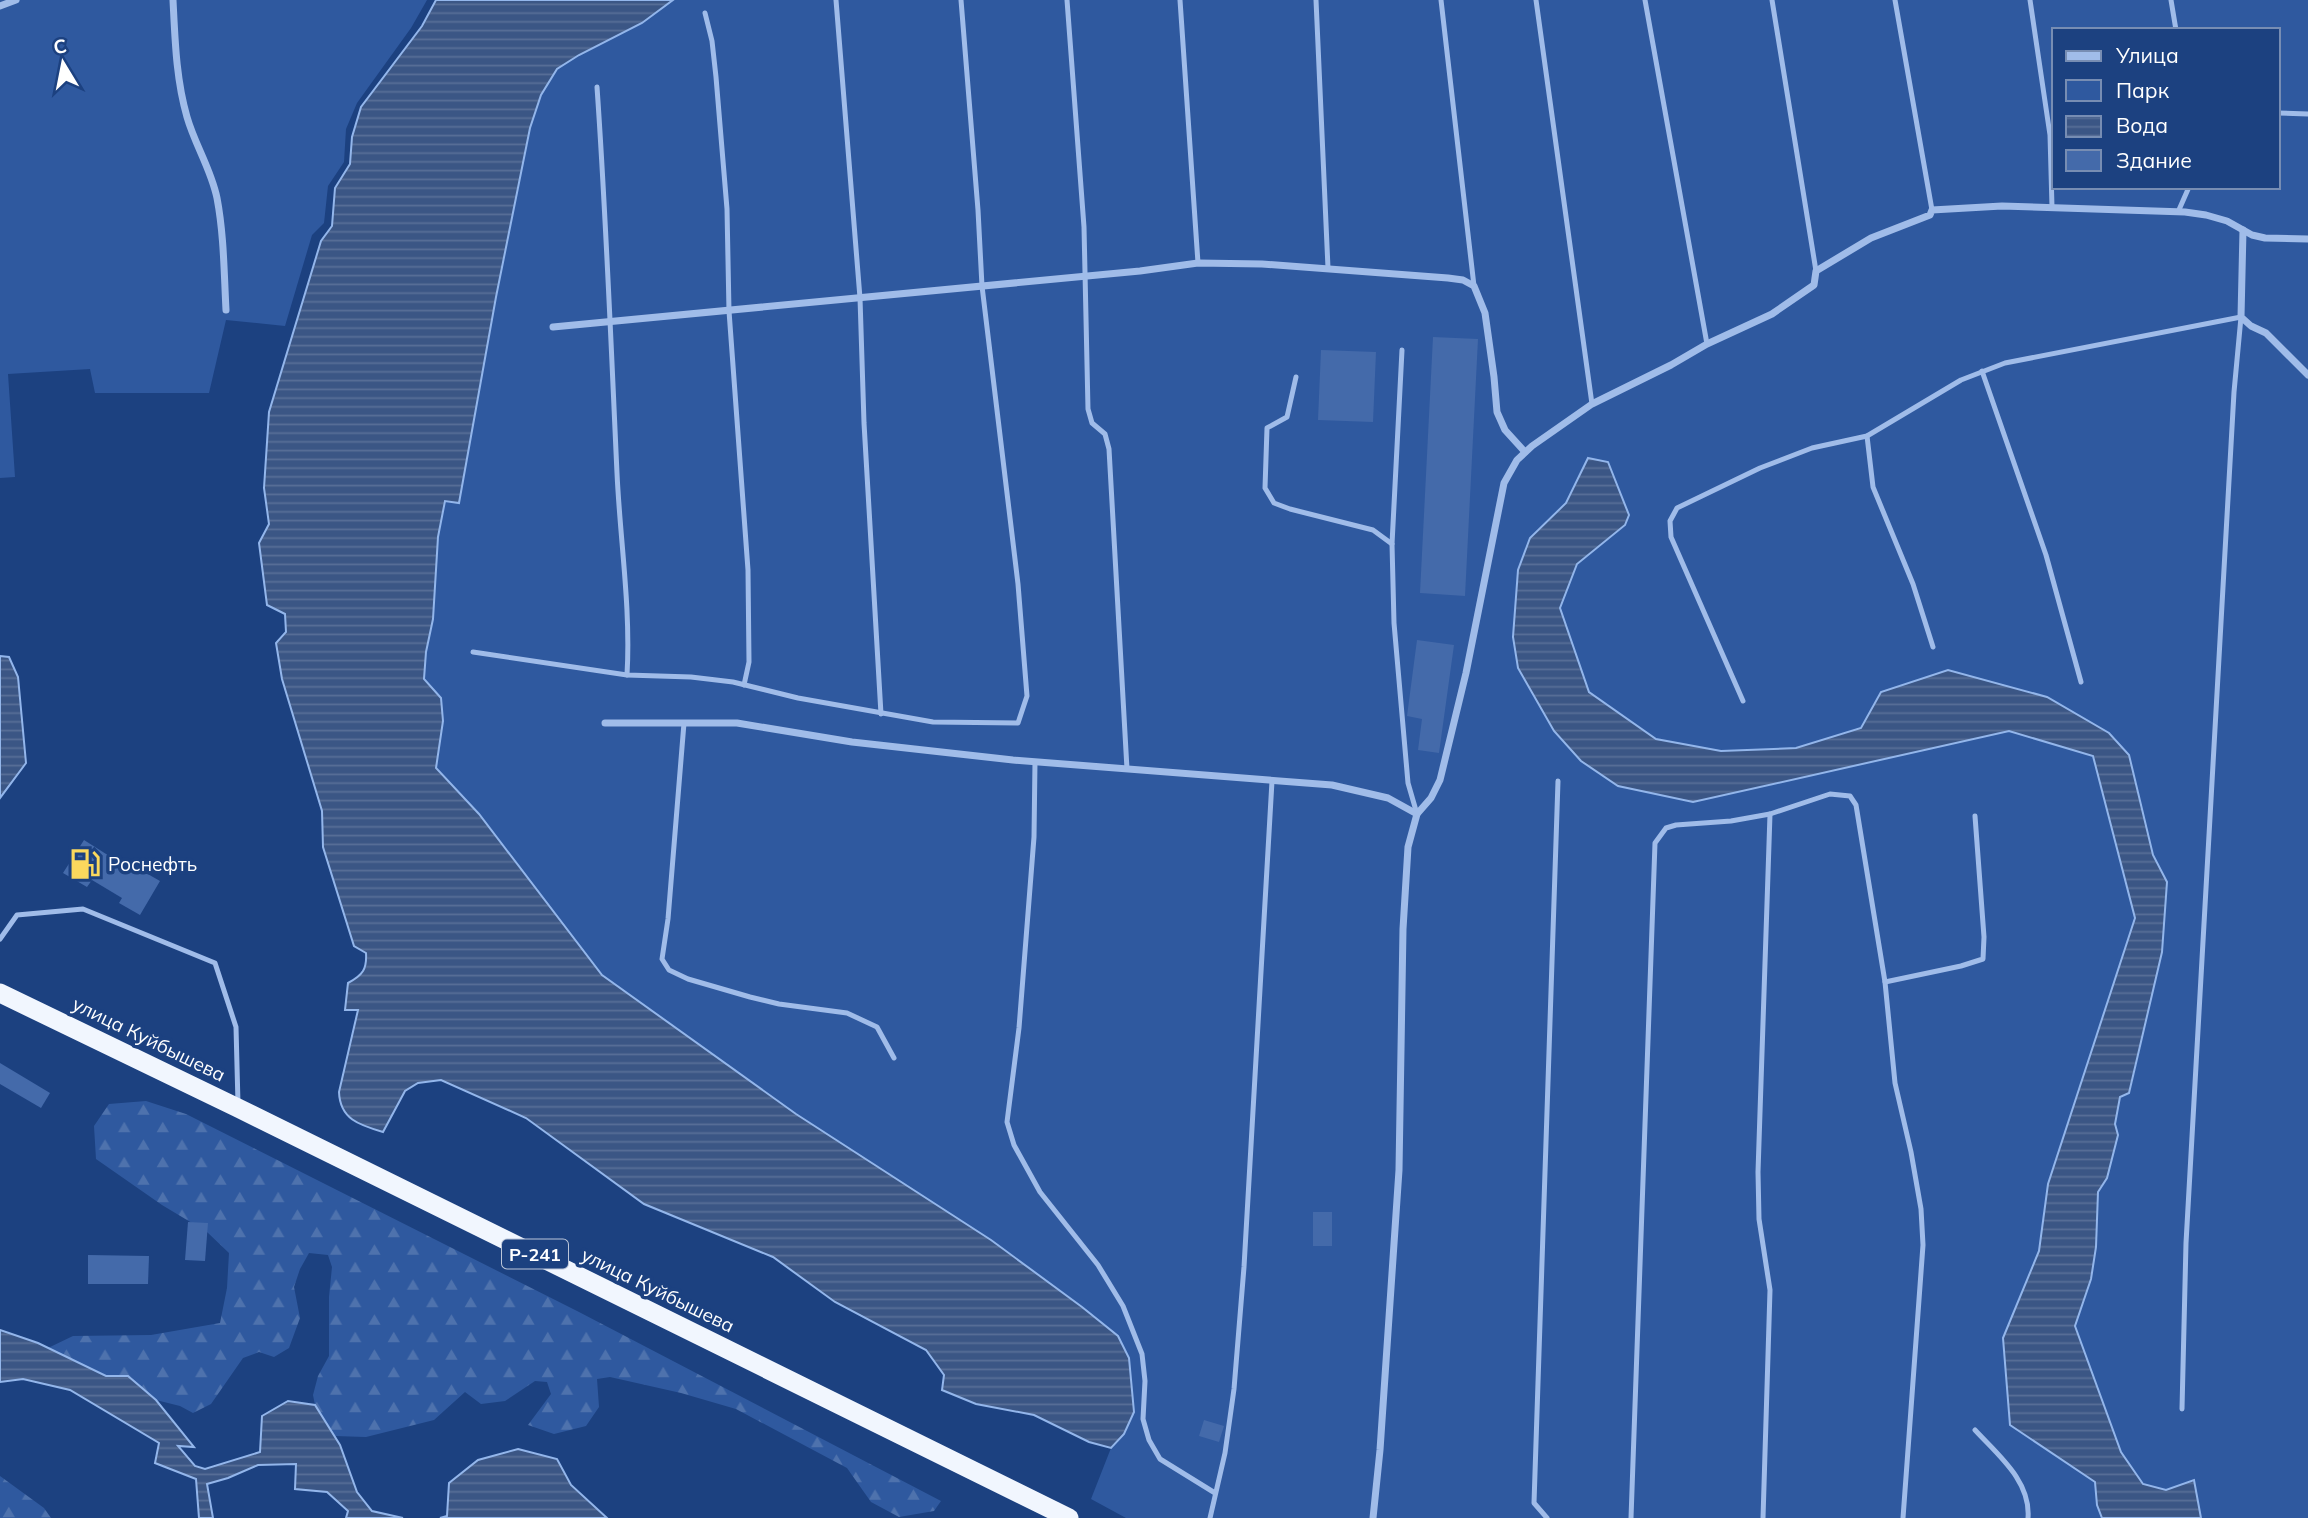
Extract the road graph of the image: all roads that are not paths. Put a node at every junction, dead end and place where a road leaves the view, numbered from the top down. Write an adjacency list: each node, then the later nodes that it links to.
1 (16, 0): 15 (street)
2 (173, 0): 34 (street)
3 (836, 0): 33 (lane)
4 (961, 0): 31 (lane)
5 (1067, 0): 30 (lane)
6 (1180, 0): 27 (lane)
7 (1316, 0): 28 (lane)
8 (1441, 0): 32 (lane)
9 (1536, 0): 44 (lane)
10 (1646, 0): 39 (lane)
11 (1772, 0): 29 (lane)
12 (1895, 0): 23 (lane)
13 (2030, 0): 22 (lane)
14 (2171, 0): 17 (lane)
15 (0, 6)
16 (705, 13): 35 (lane)
17 (2176, 28)
18 (597, 87): 37 (lane)
19 (2280, 113): 20 (lane)
20 (2308, 114)
21 (2188, 189): 24 (lane)
22 (2052, 207): 23 (street); 24 (street)
23 (1932, 211): 29 (street)
24 (2178, 212): 25 (street)
25 (2243, 230): 26 (street); 36 (street)
26 (2308, 239)
27 (1198, 263): 28 (street); 30 (street)
28 (1328, 268): 32 (street)
29 (1816, 271): 39 (street)
30 (1083, 276): 31 (street); 58 (lane)
31 (982, 286): 33 (street); 54 (lane)
32 (1474, 286): 46 (street)
33 (860, 298): 35 (street); 54 (lane)
34 (226, 310)
35 (729, 311): 37 (street); 52 (lane)
36 (2241, 317): 41 (lane); 42 (street); 69 (lane)
37 (611, 323): 38 (street); 50 (lane)
38 (553, 327)
39 (1707, 344): 44 (street)
40 (1402, 349): 47 (lane)
41 (1982, 371): 45 (lane); 51 (lane)
42 (2308, 375)
43 (1296, 377): 47 (lane)
44 (1592, 404): 46 (street)
45 (1867, 436): 48 (lane); 53 (lane)
46 (1525, 452): 61 (street)
47 (1392, 544): 61 (lane)
48 (1933, 647)
49 (472, 652): 50 (lane)
50 (627, 675): 52 (lane)
51 (2081, 682)
52 (744, 685): 54 (lane)
53 (1743, 701)
54 (881, 714)
55 (606, 723): 56 (street)
56 (684, 723): 57 (street); 67 (lane)
57 (1035, 762): 58 (street); 71 (lane)
58 (1128, 769): 60 (street)
59 (1558, 780): 75 (lane)
60 (1272, 781): 61 (street); 71 (lane)
61 (1417, 814): 74 (street)
62 (1770, 814): 65 (lane); 76 (lane); 77 (lane)
63 (1975, 816): 65 (lane)
64 (0, 939): 68 (lane)
65 (1885, 982): 78 (lane)
66 (0, 993): 68 (highway, улица Куйбышева / Р-241)
67 (894, 1058)
68 (238, 1108): 72 (highway, улица Куйбышева / Р-241)
69 (2182, 1409)
70 (1975, 1430): 79 (lane)
71 (1215, 1493): 73 (lane)
72 (1069, 1518)
73 (1210, 1518)
74 (1373, 1518)
75 (1548, 1518)
76 (1631, 1518)
77 (1763, 1518)
78 (1903, 1518)
79 (2028, 1518)

